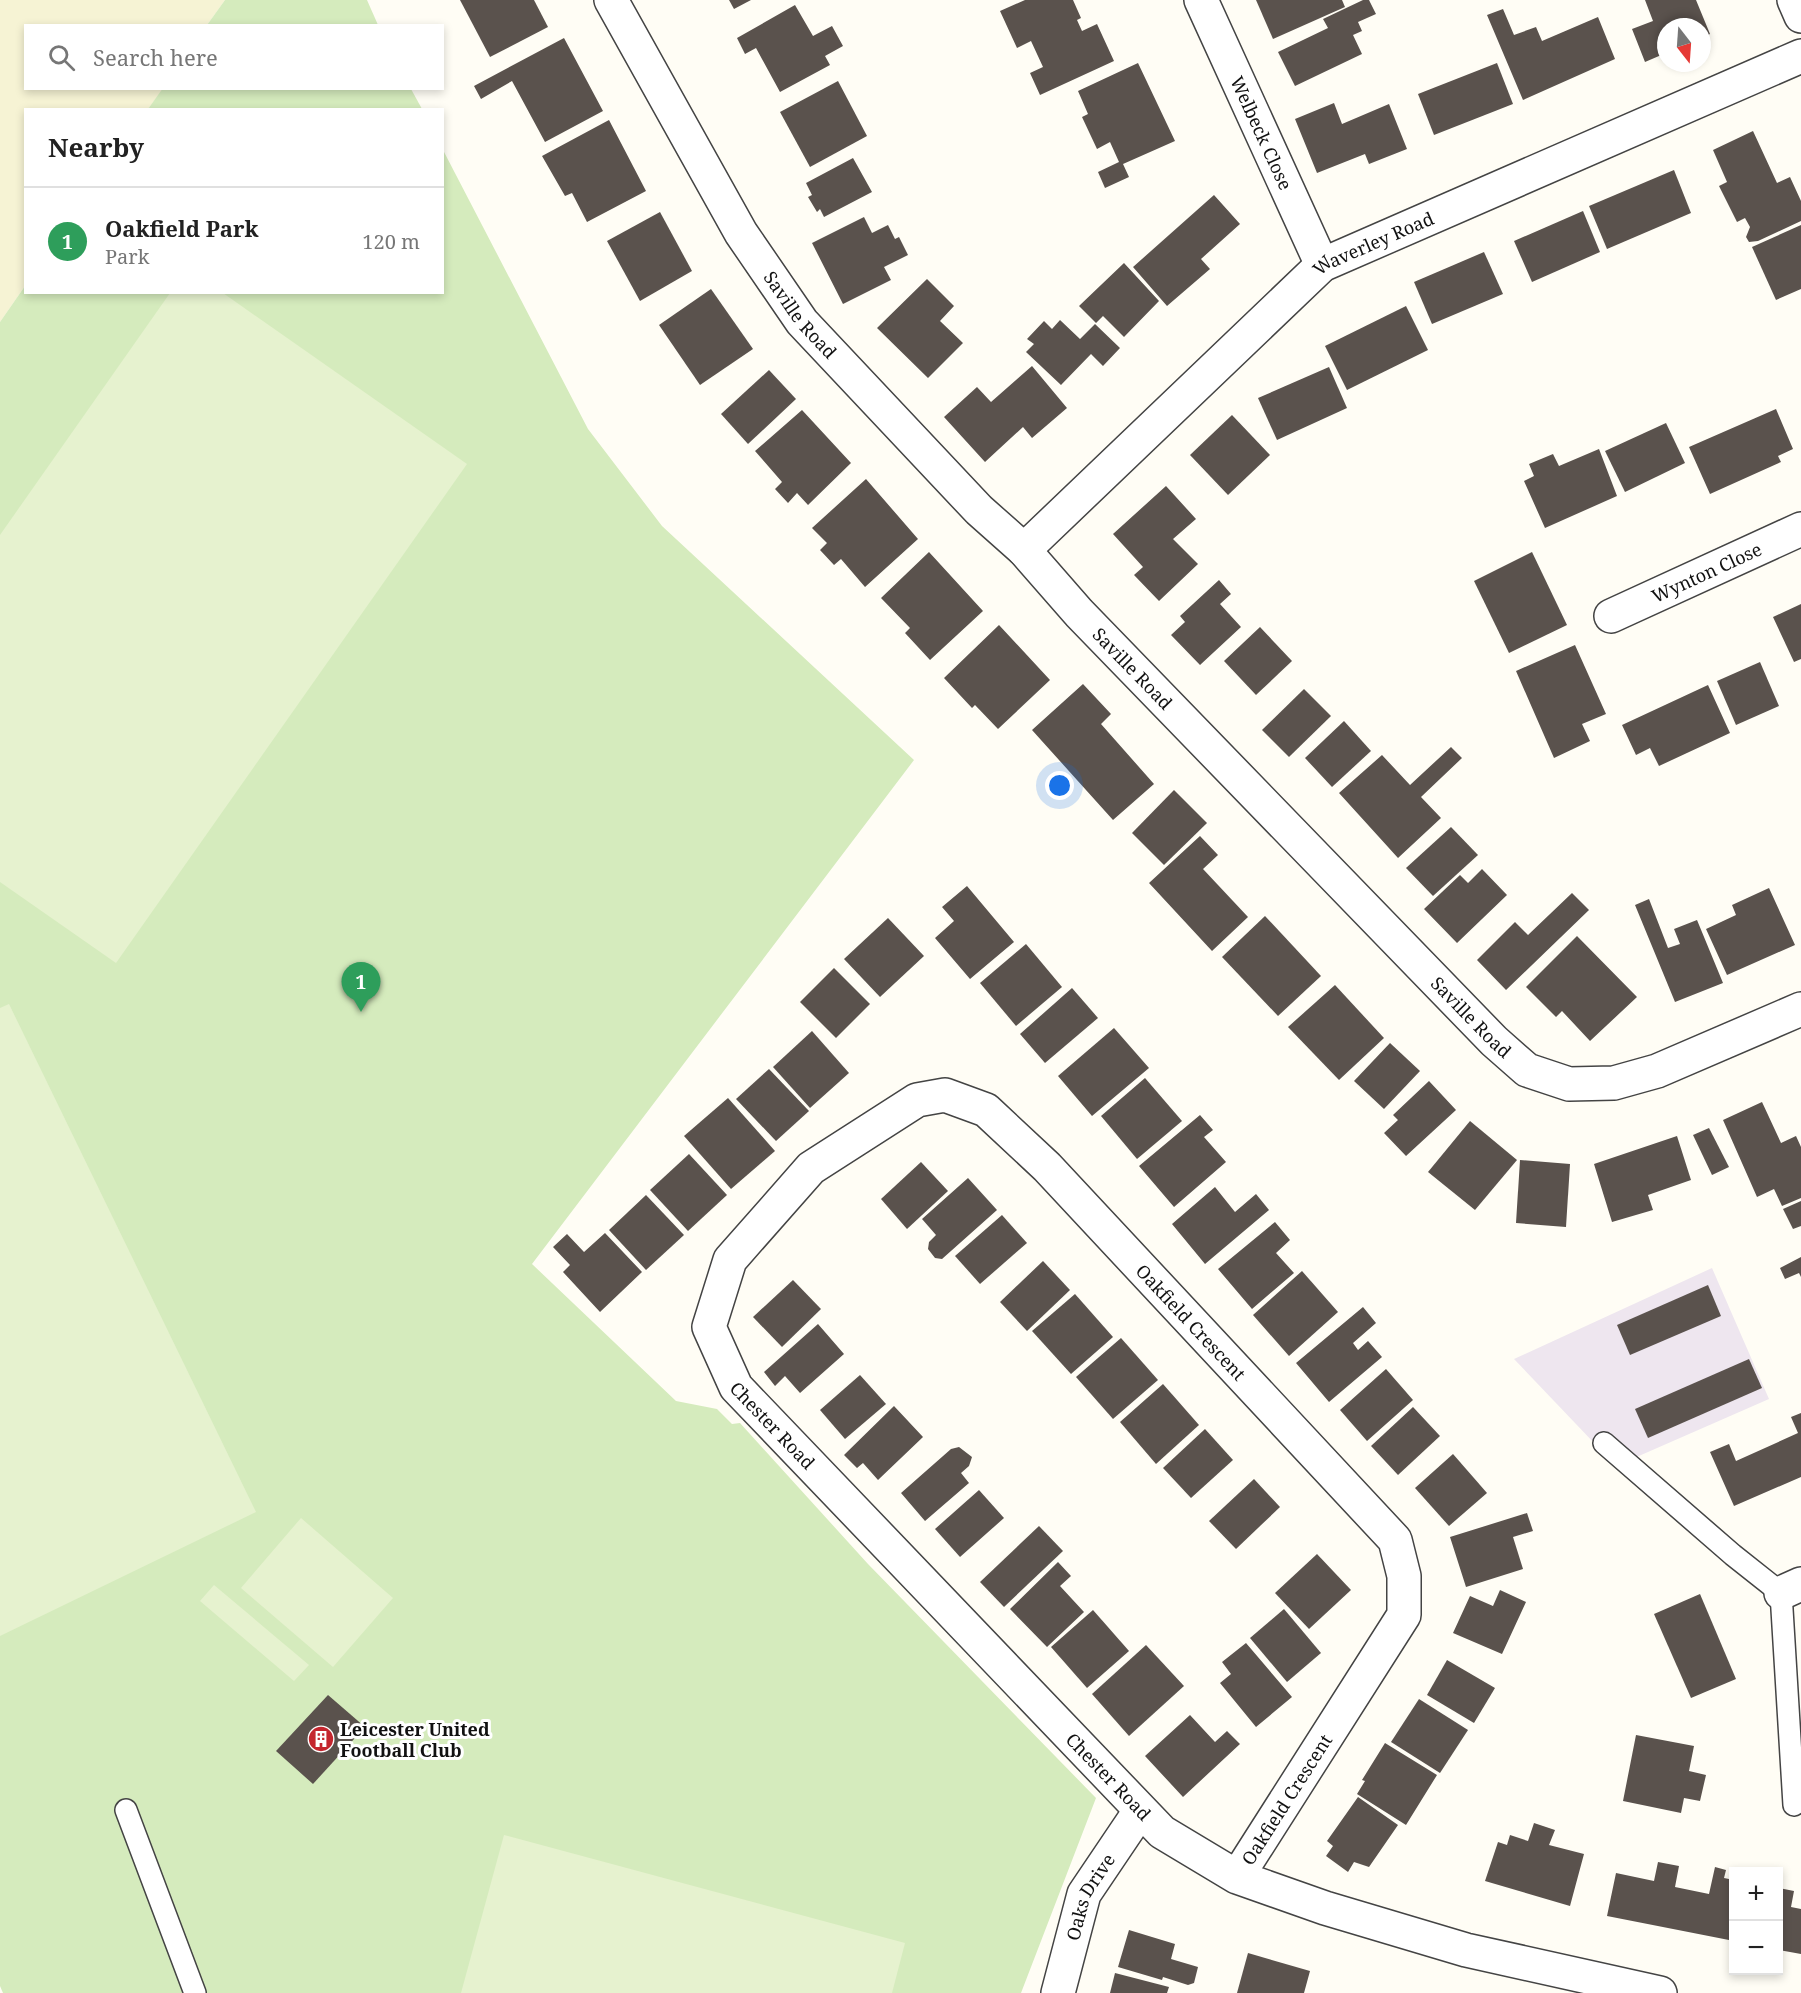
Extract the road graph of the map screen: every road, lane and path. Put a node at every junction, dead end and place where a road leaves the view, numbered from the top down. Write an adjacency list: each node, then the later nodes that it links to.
1 (611, 0): 8 (street, Saville Road)
2 (1202, 0): 6 (street, Welbeck Close)
3 (1794, 0): 4 (street)
4 (1801, 16)
5 (1801, 56): 6 (street, Waverley Road)
6 (1322, 265): 8 (street, Waverley Road)
7 (1801, 530): 9 (street, Wynton Close)
8 (1024, 550): 10 (street, Saville Road)
9 (1611, 616)
10 (1801, 1008)
11 (710, 1327): 16 (street, Chester Road); 17 (street, Oakfield Crescent)
12 (1604, 1443): 13 (lane)
13 (1791, 1588): 14 (lane)
14 (1794, 1805)
15 (126, 1810): 18 (lane)
16 (1140, 1810): 17 (street, Chester Road); 19 (street, Oaks Drive)
17 (1237, 1877): 20 (street, Chester Road)
18 (195, 1993)
19 (1058, 1993)
20 (1660, 1993)

